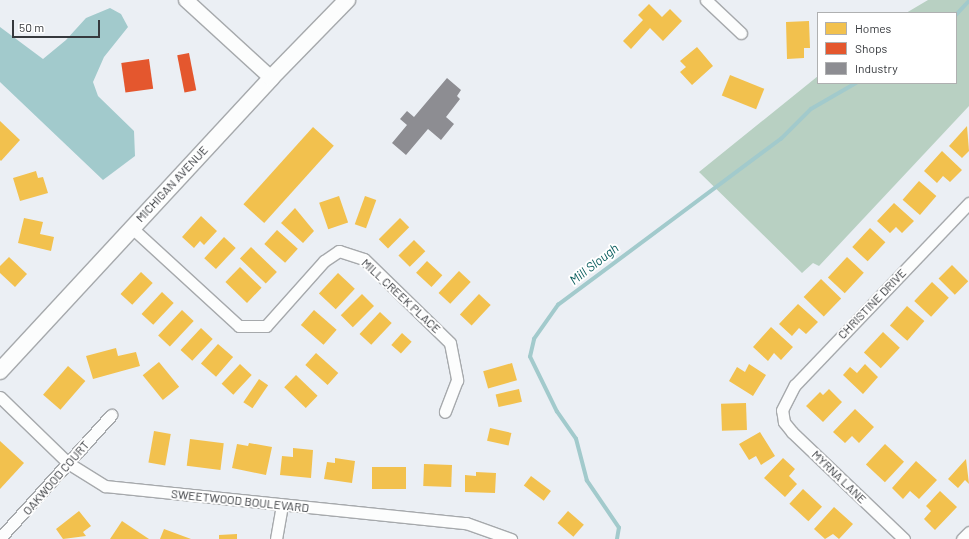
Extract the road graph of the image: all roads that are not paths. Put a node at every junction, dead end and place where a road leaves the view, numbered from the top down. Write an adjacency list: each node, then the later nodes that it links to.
1 (186, 0): 5 (street)
2 (347, 0): 5 (main road, MICHIGAN AVENUE)
3 (706, 0): 4 (street)
4 (741, 33)
5 (270, 78): 7 (main road, MICHIGAN AVENUE)
6 (969, 203): 10 (street, CHRISTINE DRIVE)
7 (132, 228): 8 (main road, MICHIGAN AVENUE); 11 (street, MILL CREEK PLACE)
8 (0, 371)
9 (0, 397): 13 (street, SWEETWOOD BOULEVARD)
10 (782, 410): 19 (street, MYRNA LANE)
11 (446, 412)
12 (111, 415): 13 (street, OAKWOOD COURT)
13 (68, 464): 14 (street, SWEETWOOD BOULEVARD); 16 (street, OAKWOOD COURT)
14 (282, 506): 17 (street); 18 (street, SWEETWOOD BOULEVARD)
15 (969, 532): 20 (street)
16 (0, 538)
17 (276, 539)
18 (511, 539)
19 (904, 539)
20 (962, 539)

